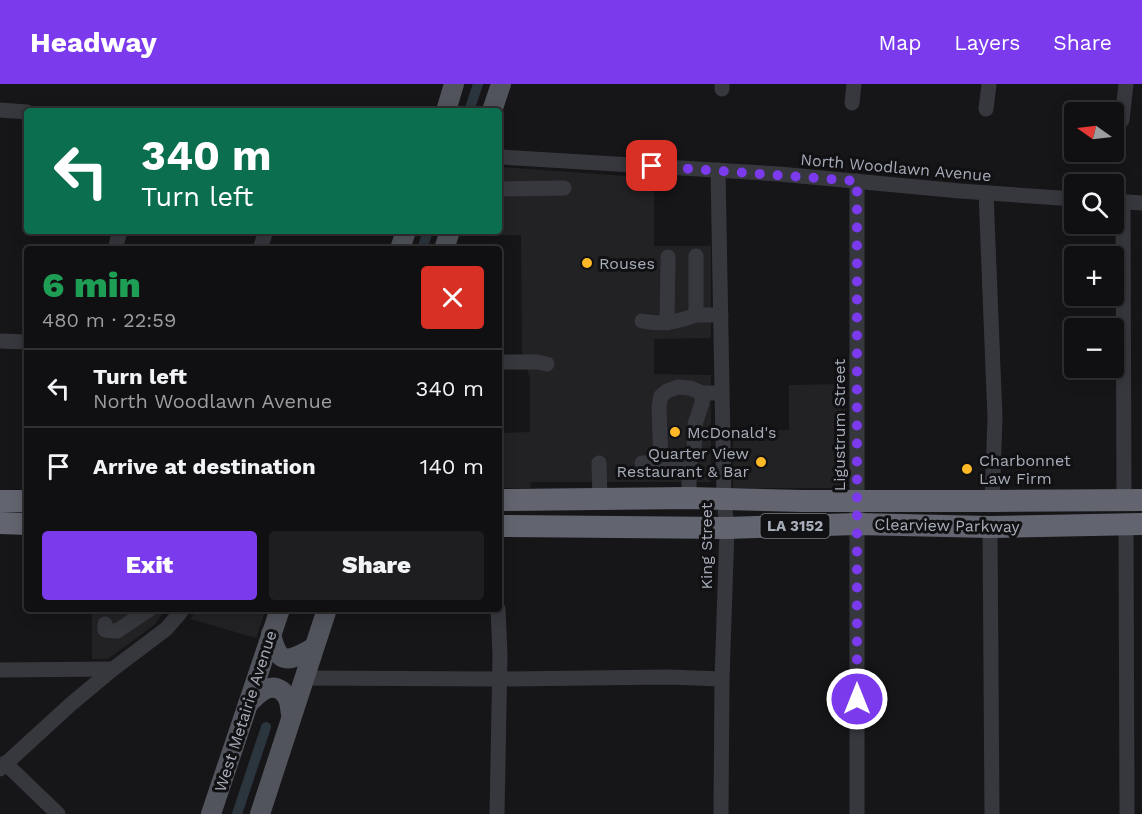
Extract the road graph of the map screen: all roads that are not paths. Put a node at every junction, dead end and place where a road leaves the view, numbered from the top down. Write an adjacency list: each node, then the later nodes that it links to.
1 (454, 84): 8 (main road)
2 (501, 84): 9 (main road)
3 (854, 84): 7 (street)
4 (988, 84): 10 (street)
5 (1126, 84): 6 (street)
6 (1124, 102)
7 (852, 103)
8 (447, 108)
9 (493, 108)
10 (986, 109)
11 (0, 110): 12 (street)
12 (24, 112)
13 (502, 157): 14 (street, North Woodlawn Avenue)
14 (718, 170): 15 (street, North Woodlawn Avenue); 26 (street, King Street)
15 (857, 181): 18 (street, North Woodlawn Avenue); 46 (street, Ligustrum Street)
16 (564, 188): 17 (street)
17 (502, 189)
18 (986, 193): 19 (street, North Woodlawn Avenue); 47 (street)
19 (1064, 198)
20 (1124, 202): 21 (street)
21 (1142, 203)
22 (1120, 234): 43 (street)
23 (696, 256): 25 (street)
24 (668, 257): 28 (street)
25 (696, 315): 26 (street); 28 (street)
26 (721, 315): 34 (street, King Street)
27 (642, 321): 28 (street)
28 (667, 323)
29 (0, 341): 30 (street)
30 (24, 342)
31 (502, 362): 32 (street)
32 (547, 364)
33 (702, 393): 34 (street); 37 (street); 38 (street)
34 (722, 393): 41 (street, King Street)
35 (599, 463): 40 (street)
36 (642, 463): 37 (street)
37 (661, 463): 38 (street)
38 (689, 463): 39 (street)
39 (689, 498): 40 (highway, Clearview Parkway / LA 3152); 41 (highway, Clearview Parkway / LA 3152)
40 (600, 499): 42 (highway, Clearview Parkway / LA 3152); 53 (highway)
41 (724, 499): 46 (highway, Clearview Parkway / LA 3152); 55 (street, King Street)
42 (502, 500)
43 (1133, 500): 47 (highway, Clearview Parkway / LA 3152)
44 (0, 501): 45 (highway)
45 (24, 501)
46 (856, 501): 47 (highway, Clearview Parkway / LA 3152); 50 (street, Ligustrum Street)
47 (992, 501)
48 (0, 523): 49 (highway)
49 (24, 524)
50 (857, 524): 54 (highway, Clearview Parkway / LA 3152); 55 (highway, Clearview Parkway / LA 3152); 77 (street, Ligustrum Street)
51 (1134, 524): 54 (highway, Clearview Parkway / LA 3152); 79 (street)
52 (502, 526): 53 (highway, Clearview Parkway / LA 3152)
53 (600, 527): 55 (highway, Clearview Parkway / LA 3152)
54 (990, 527): 78 (street)
55 (727, 528): 68 (street, King Street)
56 (146, 612): 61 (street)
57 (180, 612): 64 (street)
58 (279, 612): 62 (main road, West Metairie Avenue)
59 (326, 612): 63 (main road)
60 (498, 612): 67 (street)
61 (104, 616)
62 (271, 634): 63 (main road); 69 (main road, West Metairie Avenue)
63 (313, 648): 66 (main road)
64 (113, 669): 65 (street); 71 (street)
65 (0, 670)
66 (303, 678): 67 (street); 70 (main road)
67 (499, 679): 68 (street); 75 (street)
68 (722, 679): 76 (street, King Street)
69 (248, 704): 70 (main road); 73 (main road, West Metairie Avenue)
70 (291, 714): 74 (main road)
71 (3, 766): 72 (street)
72 (58, 814)
73 (211, 814)
74 (260, 814)
75 (497, 814)
76 (721, 814)
77 (857, 814)
78 (992, 814)
79 (1127, 814)

